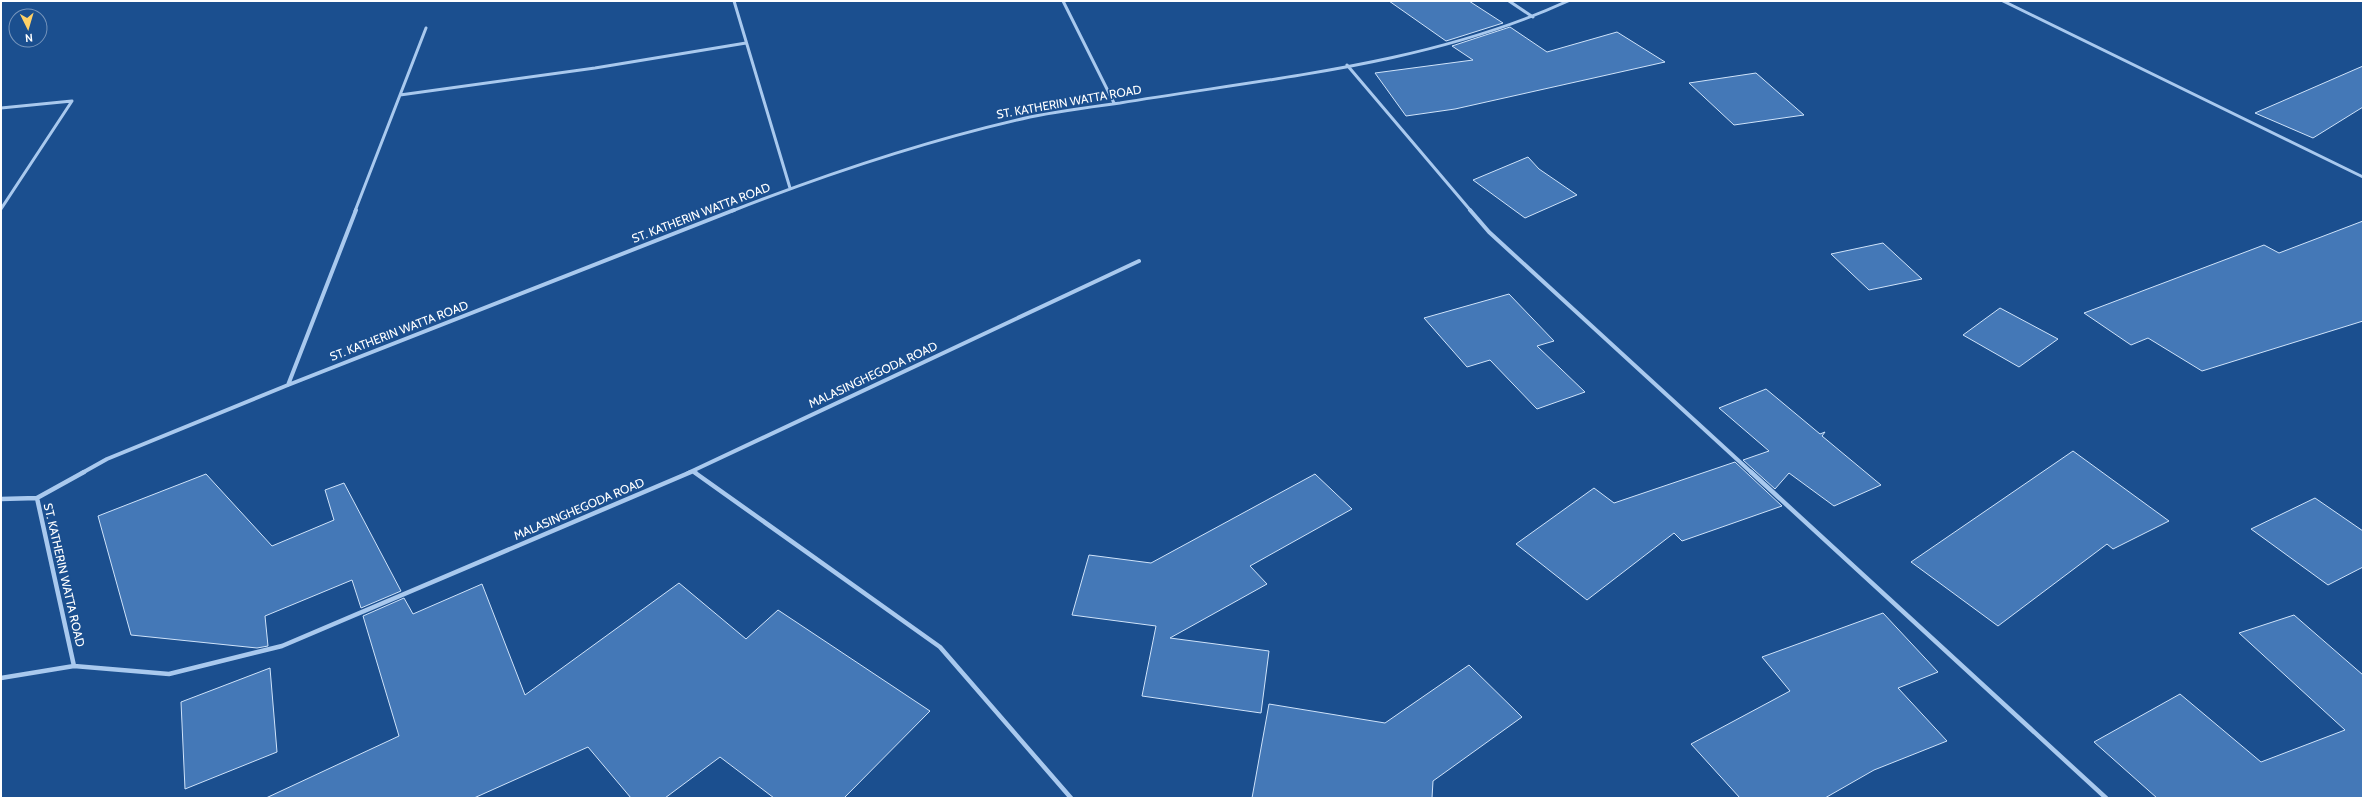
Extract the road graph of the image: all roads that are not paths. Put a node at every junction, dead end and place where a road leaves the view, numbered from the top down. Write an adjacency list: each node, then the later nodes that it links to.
1 (734, 1): 8 (street)
2 (1063, 1): 11 (street)
3 (1510, 1): 6 (street)
4 (1568, 1): 6 (street, ST. KATHERIN WATTA ROAD)
5 (2003, 1): 13 (street)
6 (1533, 17): 9 (street, ST. KATHERIN WATTA ROAD)
7 (426, 28): 10 (street)
8 (746, 43): 10 (street); 14 (street)
9 (1347, 65): 11 (street, ST. KATHERIN WATTA ROAD); 24 (street)
10 (400, 94): 17 (street)
11 (1114, 104): 14 (street, ST. KATHERIN WATTA ROAD)
12 (1, 108): 15 (street)
13 (2363, 177)
14 (790, 188): 17 (street, ST. KATHERIN WATTA ROAD)
15 (1, 209)
16 (1139, 261): 18 (street, MALASINGHEGODA ROAD)
17 (288, 386): 19 (street, ST. KATHERIN WATTA ROAD)
18 (693, 471): 21 (street, MALASINGHEGODA ROAD); 23 (street)
19 (37, 498): 20 (street); 21 (street, ST. KATHERIN WATTA ROAD)
20 (1, 499)
21 (74, 666): 22 (street, MALASINGHEGODA ROAD)
22 (1, 678)
23 (1071, 798)
24 (2106, 798)

